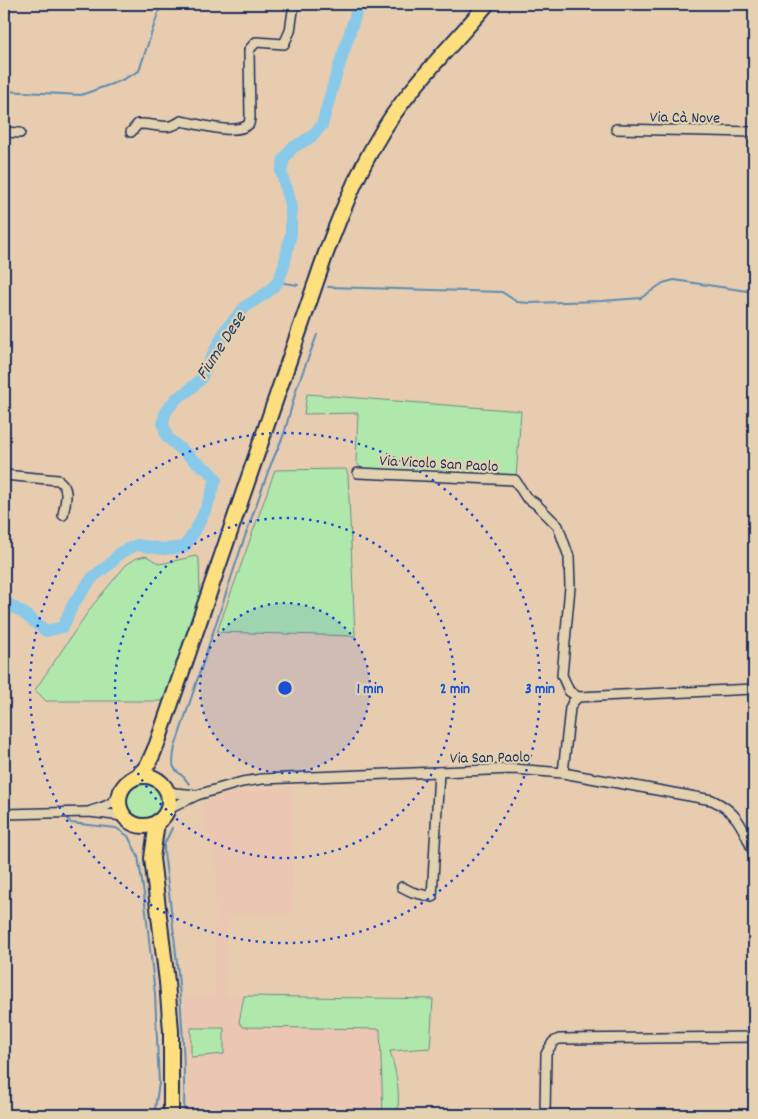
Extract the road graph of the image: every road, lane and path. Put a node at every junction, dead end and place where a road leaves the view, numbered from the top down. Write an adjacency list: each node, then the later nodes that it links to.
1 (294, 4): 7 (street)
2 (479, 4): 4 (main road)
3 (487, 4): 4 (main road)
4 (465, 30): 15 (main road)
5 (616, 130): 8 (street, Via Cà Nove)
6 (4, 132): 9 (street)
7 (131, 132)
8 (754, 132)
9 (20, 133)
10 (358, 473): 14 (street, Via Vicolo San Paolo)
11 (4, 475): 12 (street)
12 (63, 515)
13 (754, 689): 14 (street)
14 (578, 697): 17 (street)
15 (157, 744): 18 (main road); 19 (main road)
16 (439, 772): 17 (street, Via San Paolo); 21 (street, Via San Paolo); 30 (street)
17 (563, 773): 28 (street, Via San Paolo)
18 (132, 779): 19 (main road); 20 (main road)
19 (163, 786): 21 (street, Via San Paolo); 22 (main road)
20 (120, 794): 23 (street); 25 (main road)
21 (198, 795): 22 (street, Via San Paolo)
22 (167, 810): 26 (main road)
23 (89, 812): 24 (street); 25 (street)
24 (4, 814)
25 (123, 816): 27 (main road)
26 (157, 822): 27 (main road); 29 (main road)
27 (135, 825): 29 (main road)
28 (754, 853)
29 (152, 858): 32 (main road)
30 (402, 887)
31 (754, 1037): 33 (street)
32 (171, 1115)
33 (545, 1115)

